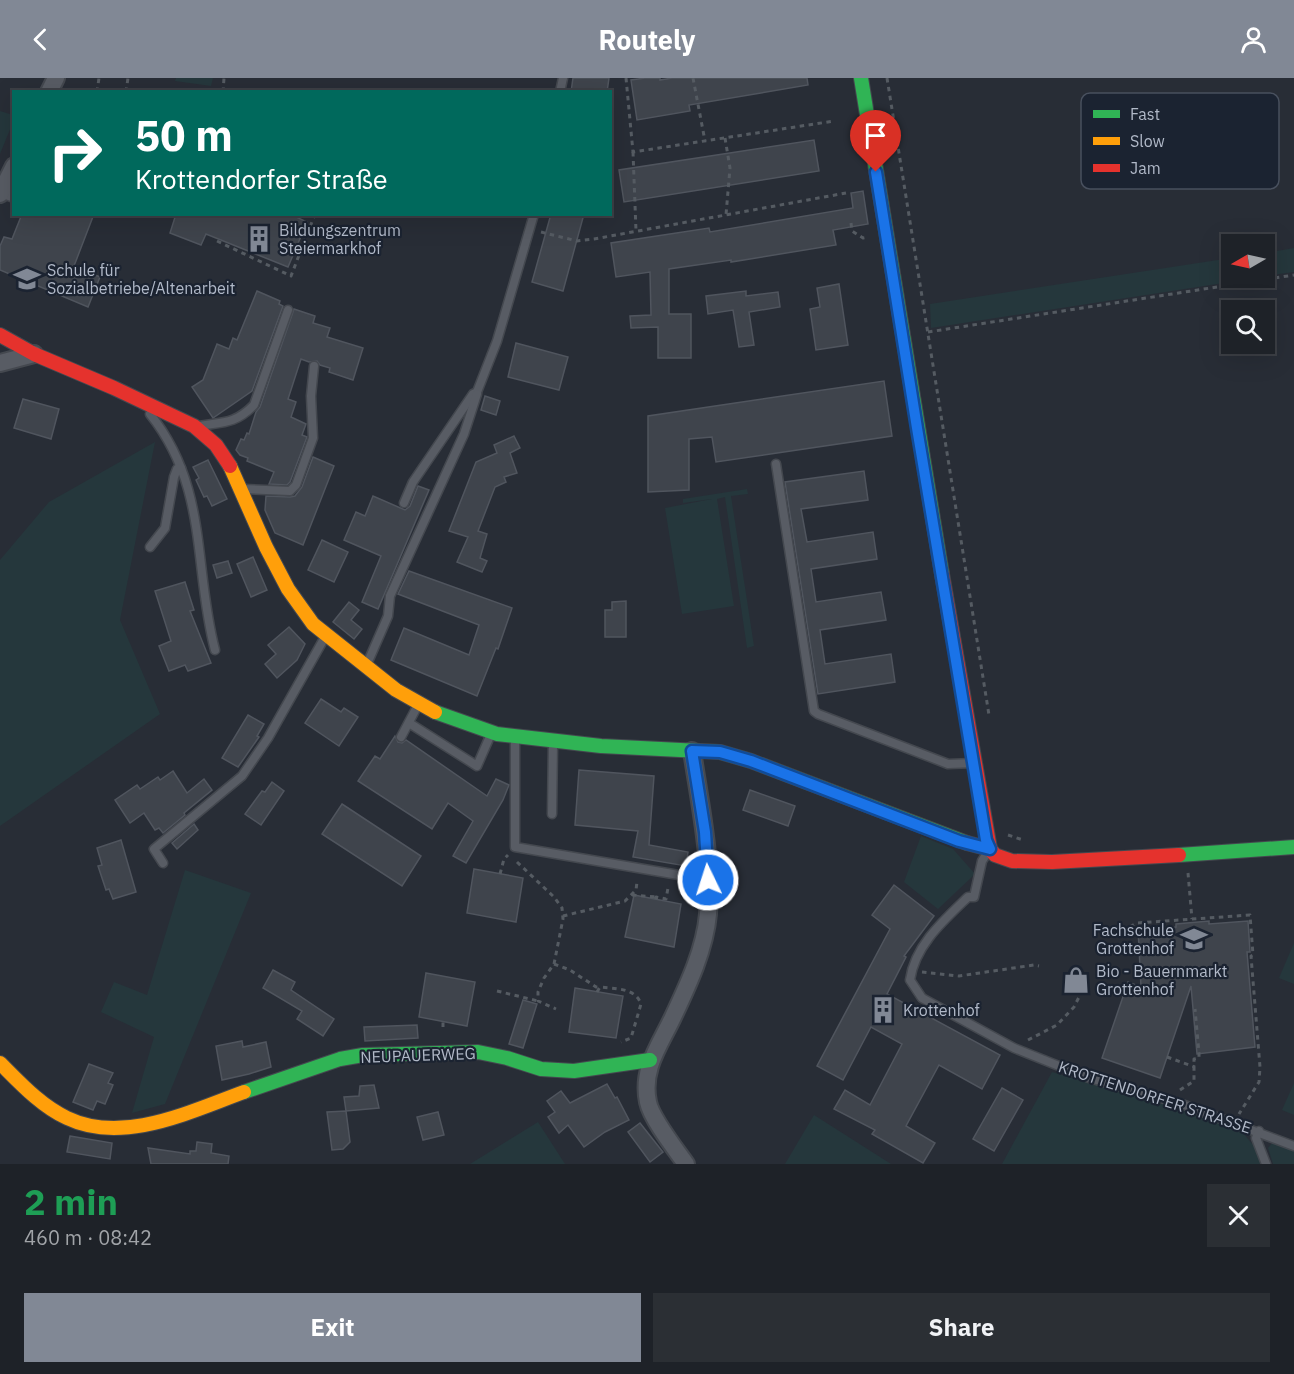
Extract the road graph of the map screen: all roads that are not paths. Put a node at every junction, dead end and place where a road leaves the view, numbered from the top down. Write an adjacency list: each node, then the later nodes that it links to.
1 (861, 78): 28 (street)
2 (12, 172): 3 (street)
3 (5, 195)
4 (533, 216): 10 (lane)
5 (288, 310): 12 (lane)
6 (0, 334): 7 (street)
7 (34, 354): 8 (street); 11 (street)
8 (0, 363)
9 (314, 366): 15 (lane)
10 (477, 393): 16 (lane); 20 (lane)
11 (138, 400): 12 (street); 14 (lane)
12 (194, 426): 15 (street)
13 (776, 464): 28 (lane)
14 (181, 468): 17 (lane); 19 (lane)
15 (240, 489): 18 (street)
16 (404, 503)
17 (150, 547)
18 (326, 635): 20 (street); 32 (lane)
19 (215, 650)
20 (366, 667): 21 (street)
21 (419, 704): 22 (lane); 23 (street)
22 (409, 723): 23 (lane); 25 (lane)
23 (491, 732): 24 (street)
24 (515, 736): 26 (street); 33 (lane)
25 (401, 737)
26 (553, 742): 27 (street); 29 (lane)
27 (692, 751): 31 (street); 33 (street)
28 (974, 763): 31 (street)
29 (552, 814)
30 (1294, 847): 31 (street)
31 (990, 849): 36 (lane, KROTTENDORFER STRASSE)
32 (163, 863)
33 (708, 880): 34 (street)
34 (650, 1060): 35 (street, NEUPAUERWEG); 38 (street)
35 (0, 1064)
36 (1259, 1131): 37 (lane, KROTTENDORFER STRASSE); 39 (lane, KROTTENDORFER STRASSE)
37 (1294, 1146)
38 (686, 1164)
39 (1266, 1164)

